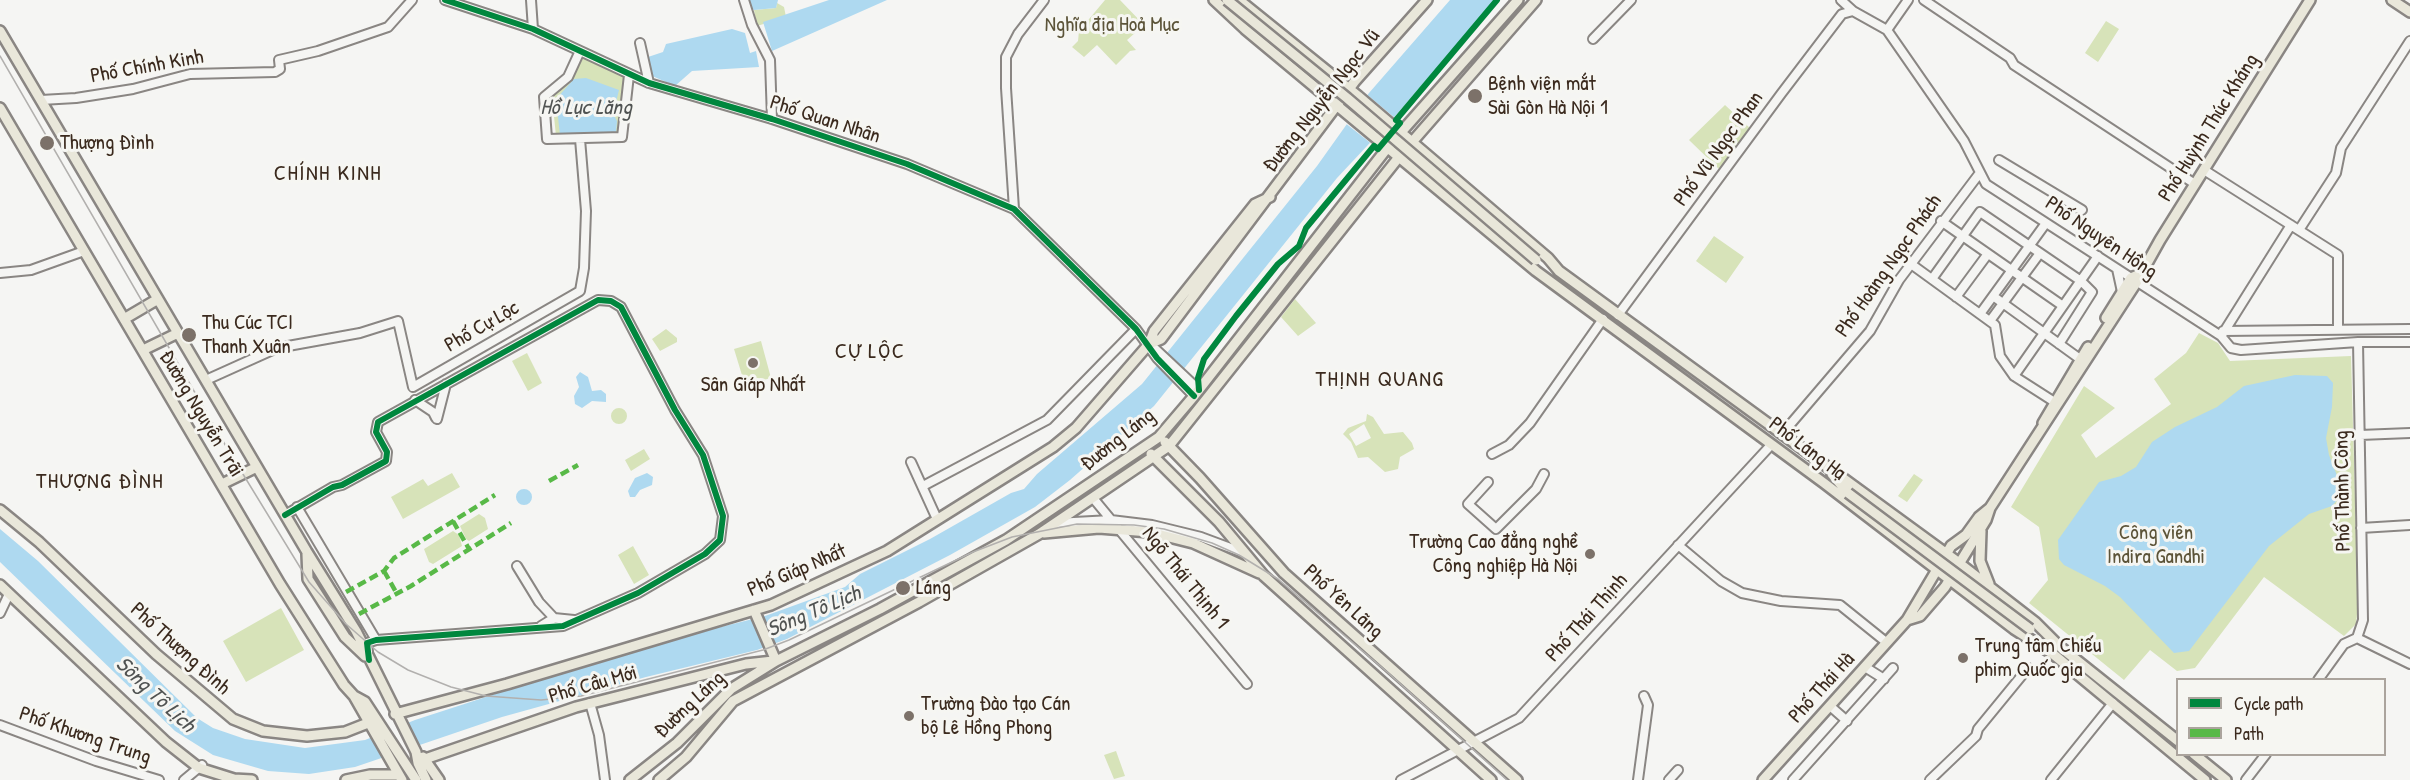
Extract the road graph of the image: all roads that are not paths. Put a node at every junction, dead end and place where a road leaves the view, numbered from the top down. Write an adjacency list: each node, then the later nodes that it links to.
1 (412, 0): 32 (street, Phố Chính Kinh)
2 (445, 0): 20 (street, Phố Quan Nhân)
3 (531, 0): 20 (street)
4 (744, 0): 35 (street)
5 (1044, 0): 47 (street)
6 (1214, 0): 29 (main road, Phố Láng Hạ)
7 (1227, 0): 59 (main road, bridge)
8 (1239, 0): 27 (main road, Phố Láng Hạ)
9 (1427, 0): 31 (main road, Đường Nguyễn Ngọc Vũ)
10 (1518, 0): 36 (main road, Đường Láng)
11 (1536, 0): 38 (main road, Đường Láng)
12 (1630, 0): 23 (street)
13 (1841, 0): 18 (street, Phố Nguyên Hồng)
14 (1908, 0): 21 (street)
15 (1924, 0): 45 (street)
16 (2310, 0): 42 (main road, Phố Huỳnh Thúc Kháng)
17 (2392, 0): 19 (main road)
18 (1853, 11): 21 (street, Phố Nguyên Hồng); 77 (street, Phố Vũ Ngọc Phan)
19 (2410, 12)
20 (533, 29): 26 (street, Phố Quan Nhân)
21 (1887, 30): 44 (street, Phố Nguyên Hồng)
22 (1, 34): 32 (main road, Đường Nguyễn Trãi)
23 (1593, 39)
24 (2410, 41): 52 (street)
25 (640, 43): 30 (street)
26 (579, 53): 28 (street, Phố Quan Nhân); 37 (street)
27 (1317, 63): 29 (main road); 31 (main road, Phố Láng Hạ)
28 (629, 75): 30 (street, Phố Quan Nhân); 37 (street)
29 (1305, 78): 34 (main road, Phố Láng Hạ)
30 (649, 83): 35 (street, Phố Quan Nhân)
31 (1350, 89): 34 (main road, Đường Nguyễn Ngọc Vũ); 36 (main road, Phố Láng Hạ)
32 (40, 100): 73 (main road, Đường Nguyễn Trãi)
33 (0, 108): 55 (main road, Đường Nguyễn Trãi)
34 (1341, 108): 39 (main road, Phố Láng Hạ); 91 (main road, Đường Nguyễn Ngọc Vũ)
35 (771, 119): 47 (street, Phố Quan Nhân)
36 (1401, 132): 38 (main road, Phố Láng Hạ); 39 (main road, Đường Láng)
37 (580, 139): 98 (street, Phố Cự Lộc)
38 (1412, 142): 40 (main road, Đường Láng); 43 (main road, Phố Láng Hạ)
39 (1388, 147): 40 (main road, Phố Láng Hạ); 81 (main road, Đường Láng)
40 (1399, 156): 46 (main road, Phố Láng Hạ); 88 (main road, Đường Láng)
41 (2000, 160): 48 (street)
42 (2204, 170): 45 (main road, Phố Huỳnh Thúc Kháng); 51 (street)
43 (1448, 174): 46 (main road); 62 (main road, Phố Láng Hạ)
44 (1979, 174): 49 (street, Phố Hoàng Ngọc Phách); 50 (street, Phố Nguyên Hồng)
45 (2195, 184): 67 (main road, Phố Huỳnh Thúc Kháng)
46 (1437, 186): 69 (main road, Phố Láng Hạ)
47 (1014, 209): 83 (street, Phố Quan Nhân)
48 (2082, 210)
49 (1941, 221): 53 (street); 60 (street, Phố Hoàng Ngọc Phách)
50 (2046, 223): 54 (street); 58 (street, Phố Nguyên Hồng)
51 (2291, 225): 52 (street); 87 (street)
52 (2299, 230): 82 (street)
53 (1962, 237): 54 (street); 57 (street); 65 (street)
54 (2030, 247): 56 (street); 63 (street)
55 (84, 250): 64 (street); 78 (main road, Đường Nguyễn Trãi)
56 (2040, 253): 66 (street); 68 (street)
57 (1987, 255): 63 (street); 72 (street)
58 (2098, 256): 61 (street, Phố Nguyên Hồng); 68 (street)
59 (1536, 260): 62 (main road); 69 (main road)
60 (1911, 264): 65 (street); 105 (street, Phố Hoàng Ngọc Phách)
61 (2117, 269): 67 (street, Phố Nguyên Hồng); 70 (street)
62 (1559, 271): 77 (main road, Phố Láng Hạ)
63 (2011, 272): 66 (street); 71 (street)
64 (0, 273)
65 (1932, 279): 72 (street)
66 (2021, 279): 74 (street); 75 (street)
67 (2135, 279): 70 (main road, Phố Huỳnh Thúc Kháng); 87 (street, Phố Nguyên Hồng); 103 (main road, Phố Huỳnh Thúc Kháng)
68 (2082, 281): 75 (street); 92 (street)
69 (1552, 282): 79 (main road, Phố Láng Hạ)
70 (2122, 292): 94 (main road, Phố Huỳnh Thúc Kháng)
71 (1993, 296): 74 (street); 76 (street)
72 (1956, 297): 76 (street)
73 (158, 299): 78 (main road); 85 (main road, Đường Nguyễn Trãi)
74 (2003, 303): 80 (street); 86 (street)
75 (2063, 306): 86 (street)
76 (1980, 314): 80 (street)
77 (1618, 315): 95 (main road, Phố Láng Hạ)
78 (124, 319): 93 (main road, Đường Nguyễn Trãi)
79 (1603, 319): 97 (main road, Phố Láng Hạ); 111 (street)
80 (1990, 321): 96 (street)
81 (1246, 328): 88 (main road); 100 (main road, Đường Láng)
82 (2338, 328): 84 (street); 87 (street)
83 (1136, 329): 91 (street, Phố Quan Nhân); 120 (street)
84 (2410, 329)
85 (178, 333): 93 (main road); 98 (main road, Đường Nguyễn Trãi)
86 (2044, 333): 92 (street); 96 (street)
87 (2222, 334): 89 (street, Phố Nguyên Hồng)
88 (1256, 337): 109 (main road, Đường Láng)
89 (2358, 342): 90 (street, Phố Nguyên Hồng); 106 (street, Phố Thành Công)
90 (2410, 342)
91 (1149, 344): 100 (street, Phố Quan Nhân); 127 (main road, Phố Giáp Nhất)
92 (2059, 344): 94 (street)
93 (143, 350): 119 (main road, Đường Nguyễn Trãi)
94 (2080, 359): 102 (main road, Phố Huỳnh Thúc Kháng)
95 (1689, 365): 97 (main road); 105 (main road, Phố Láng Hạ)
96 (2014, 376): 102 (street)
97 (1680, 377): 108 (main road, Phố Láng Hạ)
98 (206, 380): 114 (main road, Đường Nguyễn Trãi)
99 (446, 384): 101 (street); 101 (street); 158 (street)
100 (1194, 390): 107 (main road, Đường Láng)
101 (415, 400): 123 (street)
102 (2054, 401): 103 (main road, Phố Huỳnh Thúc Kháng)
103 (2041, 427): 124 (main road, Phố Huỳnh Thúc Kháng)
104 (2410, 433): 106 (street)
105 (1782, 434): 115 (main road, Phố Láng Hạ)
106 (2360, 435): 132 (street, Phố Thành Công)
107 (1159, 437): 109 (main road, Phố Yên Lãng); 110 (main road, Đường Láng)
108 (1771, 445): 118 (main road, Phố Láng Hạ); 135 (street, Phố Thái Thịnh)
109 (1169, 446): 112 (main road, Đường Láng); 153 (main road, Phố Yên Lãng)
110 (1146, 448): 112 (main road, Phố Yên Lãng); 152 (main road, Đường Láng)
111 (1492, 454)
112 (1154, 456): 122 (main road, Đường Láng); 137 (main road, Phố Yên Lãng)
113 (912, 462): 120 (street)
114 (257, 467): 119 (main road); 126 (main road, Đường Nguyễn Trãi)
115 (1831, 470): 121 (main road); 134 (main road, Phố Láng Hạ)
116 (1544, 474): 117 (street)
117 (1488, 482)
118 (1824, 483): 121 (main road); 139 (main road, Phố Láng Hạ)
119 (222, 484): 175 (main road, Đường Nguyễn Trãi)
120 (923, 486): 127 (street)
121 (1848, 493): 165 (main road, bridge)
122 (1093, 498): 128 (street, Ngõ Thái Thịnh 1); 130 (main road, Đường Láng)
123 (297, 507): 126 (street); 144 (street)
124 (1990, 508): 131 (main road, Phố Huỳnh Thúc Kháng); 138 (main road, Phố Huỳnh Thúc Kháng)
125 (0, 510): 182 (main road, Phố Thượng Đình)
126 (285, 515): 136 (main road, Đường Nguyễn Trãi)
127 (937, 519): 155 (main road, Phố Giáp Nhất)
128 (1111, 520): 130 (street); 133 (street, Ngõ Thái Thịnh 1); 137 (street)
129 (2410, 525): 132 (street)
130 (1054, 527): 133 (main road); 157 (main road, Đường Láng)
131 (1982, 528): 140 (main road, Phố Huỳnh Thúc Kháng); 149 (main road)
132 (2361, 528): 162 (street, Phố Thành Công)
133 (1121, 529): 143 (main road); 174 (street, Ngõ Thái Thịnh 1)
134 (1931, 543): 138 (main road, Phố Láng Hạ); 139 (main road)
135 (1678, 544): 164 (street); 186 (street, Phố Thái Thịnh)
136 (307, 552): 147 (main road, Đường Nguyễn Trãi); 166 (main road, Đường Nguyễn Trãi)
137 (1244, 554): 143 (main road, Phố Yên Lãng)
138 (1946, 554): 140 (main road, Phố Láng Hạ); 142 (main road, Phố Huỳnh Thúc Kháng)
139 (1920, 558): 142 (main road, Phố Láng Hạ)
140 (1959, 563): 145 (main road, Phố Huỳnh Thúc Kháng); 146 (main road, Phố Láng Hạ)
141 (517, 566): 156 (street)
142 (1936, 570): 145 (main road, Phố Láng Hạ); 159 (main road, Phố Thái Hà)
143 (1264, 576): 160 (main road, Phố Yên Lãng)
144 (337, 578): 147 (street); 163 (street)
145 (1950, 580): 151 (main road, Phố Láng Hạ); 159 (main road, Phố Thái Hà)
146 (1981, 581): 149 (main road, Phố Láng Hạ); 151 (main road)
147 (327, 584): 166 (main road, Đường Nguyễn Trãi)
148 (0, 585): 150 (main road)
149 (1992, 589): 165 (main road, Phố Láng Hạ)
150 (9, 594): 154 (street); 199 (main road)
151 (1972, 596): 165 (main road, Phố Láng Hạ)
152 (880, 609): 157 (main road); 167 (main road, Đường Láng)
153 (1327, 611): 160 (main road); 186 (main road, Phố Yên Lãng)
154 (0, 613)
155 (756, 613): 167 (main road); 180 (main road, Phố Giáp Nhất)
156 (554, 618): 158 (street); 161 (street)
157 (885, 619): 196 (main road, Đường Láng)
158 (574, 620): 161 (street)
159 (1907, 620): 164 (main road, Phố Thái Hà)
160 (1316, 623): 189 (main road, Phố Yên Lãng)
161 (541, 626): 163 (street)
162 (2357, 638): 168 (street); 172 (street)
163 (376, 640): 166 (street)
164 (1886, 642): 169 (main road, Phố Thái Hà)
165 (2056, 650): 178 (main road, Phố Láng Hạ); 185 (main road, Phố Láng Hạ)
166 (369, 660): 180 (main road, Đường Nguyễn Trãi)
167 (776, 661): 177 (main road, Phố Cầu Mới); 187 (main road, Đường Láng)
168 (2410, 664)
169 (1865, 666): 173 (street); 179 (main road, Phố Thái Hà)
170 (1893, 668): 173 (street, Phố Thái Hà)
171 (2028, 668): 220 (street)
172 (2319, 678)
173 (1884, 679): 181 (street, Phố Thái Hà)
174 (1247, 684)
175 (354, 696): 182 (main road, Đường Nguyễn Trãi); 184 (main road)
176 (1644, 696): 216 (street)
177 (590, 703): 197 (main road, Phố Cầu Mới); 210 (street)
178 (2114, 703): 190 (main road, Phố Láng Hạ); 221 (street)
179 (1830, 706): 181 (street); 218 (main road, Phố Thái Hà)
180 (395, 714): 191 (main road, Đường Nguyễn Trãi)
181 (1847, 721): 219 (street, Phố Thái Hà)
182 (368, 723): 184 (main road, Đường Nguyễn Trãi)
183 (0, 725): 204 (street, Phố Khương Trung)
184 (379, 732): 198 (main road); 207 (main road)
185 (2176, 740)
186 (1474, 741): 189 (street, Phố Thái Thịnh); 215 (main road, Phố Yên Lãng)
187 (677, 743): 196 (main road); 211 (main road, Đường Láng)
188 (2176, 744): 190 (main road)
189 (1458, 749): 213 (street, Phố Thái Thịnh); 214 (main road, Phố Yên Lãng)
190 (2170, 751): 192 (main road, Phố Láng Hạ)
191 (416, 752): 197 (main road); 208 (main road)
192 (2176, 756)
193 (2176, 756): 222 (main road, Phố Láng Hạ)
194 (2196, 756): 223 (main road)
195 (2264, 756): 224 (street)
196 (686, 757): 212 (main road, Đường Láng)
197 (425, 759): 209 (main road)
198 (391, 762): 201 (main road); 202 (main road)
199 (200, 767): 203 (main road); 205 (street)
200 (1678, 770): 217 (street)
201 (370, 775): 202 (main road); 206 (main road)
202 (400, 777)
203 (248, 779)
204 (159, 780)
205 (184, 780)
206 (346, 780)
207 (416, 780)
208 (426, 780)
209 (439, 780)
210 (605, 780)
211 (630, 780)
212 (659, 780)
213 (1401, 780)
214 (1491, 780)
215 (1517, 780)
216 (1638, 780)
217 (1669, 780)
218 (1763, 780)
219 (1793, 780)
220 (1930, 780)
221 (2051, 780)
222 (2205, 780)
223 (2226, 780)
224 (2246, 780)

